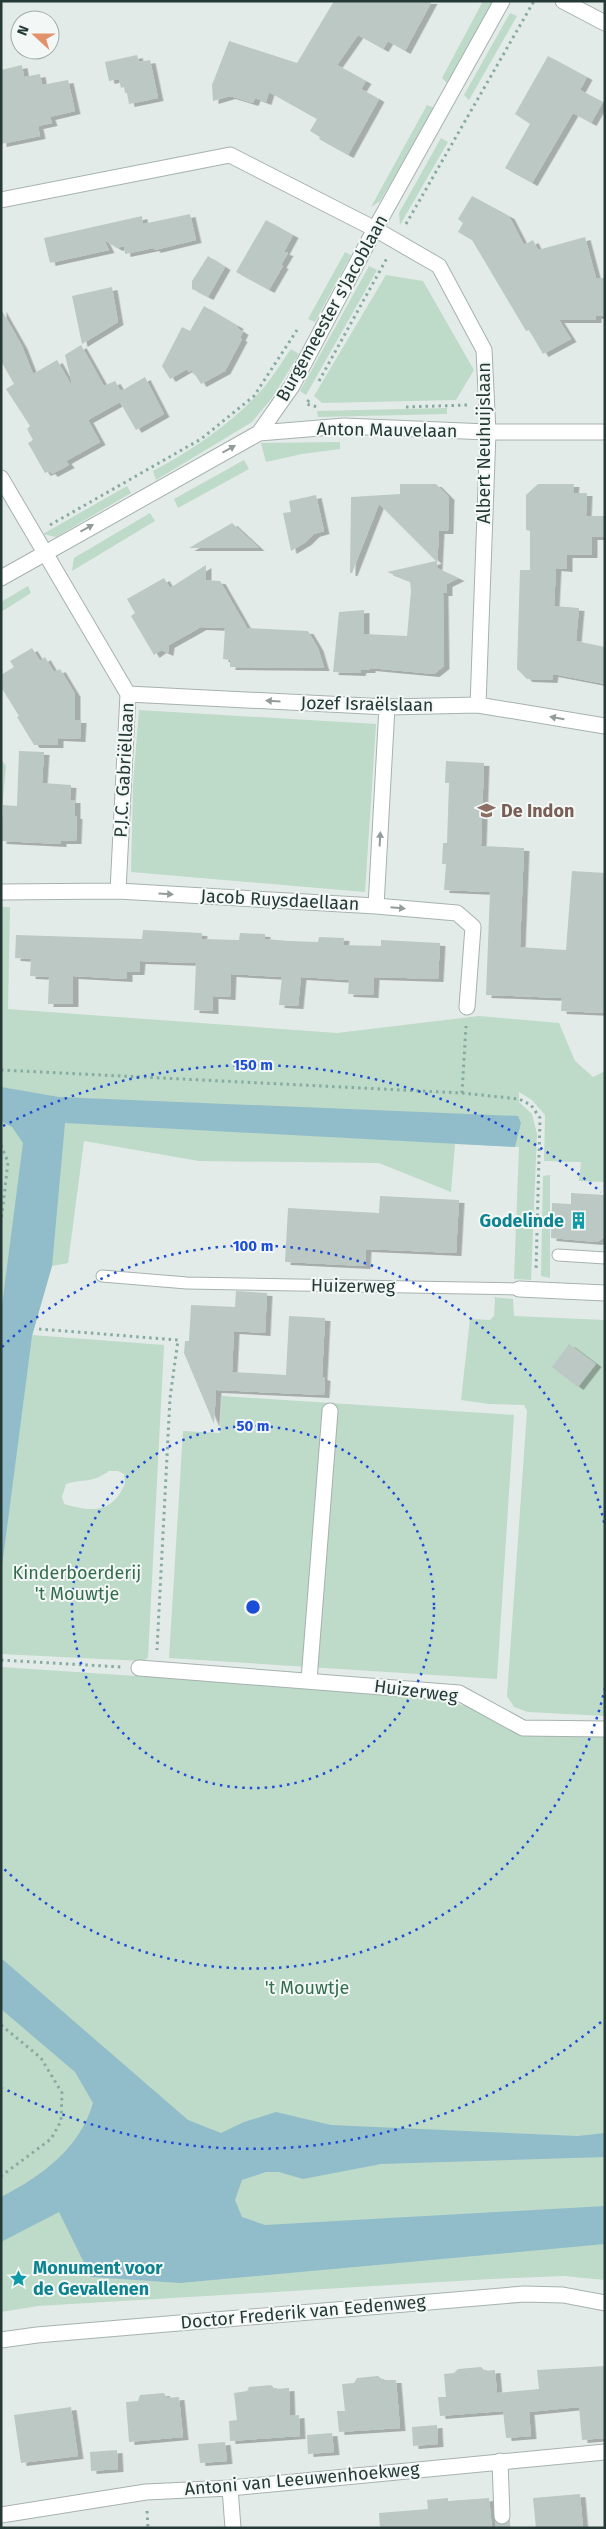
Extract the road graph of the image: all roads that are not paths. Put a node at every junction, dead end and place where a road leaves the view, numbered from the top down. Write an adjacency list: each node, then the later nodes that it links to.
1 (502, 1): 5 (street, Burgemeester s'Jacoblaan)
2 (564, 1): 3 (street)
3 (605, 22)
4 (1, 200): 5 (street, Albert Neuhuijslaan)
5 (375, 229): 6 (street, Albert Neuhuijslaan); 8 (street, Burgemeester s'Jacoblaan)
6 (488, 432): 7 (street, Anton Mauvelaan); 8 (street, Anton Mauvelaan); 13 (street, Albert Neuhuijslaan)
7 (605, 432)
8 (259, 433): 10 (street, Burgemeester s'Jacoblaan, one-way to 8)
9 (1, 478): 10 (street, P.J.C. Gabriëllaan)
10 (44, 552): 11 (street, Burgemeester s'Jacoblaan); 12 (street, P.J.C. Gabriëllaan)
11 (1, 578)
12 (128, 694): 14 (street, Jozef Israëlslaan, one-way to 12); 17 (street, P.J.C. Gabriëllaan)
13 (478, 704): 14 (street, Jozef Israëlslaan); 15 (street, Jozef Israëlslaan, one-way to 13)
14 (387, 707): 18 (street, one-way to 14)
15 (605, 726)
16 (1, 892): 17 (street, Jacob Ruysdaellaan)
17 (118, 892): 18 (street, Jacob Ruysdaellaan, one-way to 18)
18 (376, 906): 19 (street, Jacob Ruysdaellaan, one-way to 19)
19 (467, 1007)
20 (558, 1255): 21 (lane)
21 (605, 1258)
22 (102, 1276): 23 (lane, Huizerweg)
23 (519, 1289): 24 (street, Huizerweg)
24 (605, 1293)
25 (330, 1411): 27 (street)
26 (139, 1668): 27 (street, Huizerweg)
27 (309, 1680): 28 (street, Huizerweg)
28 (605, 1729)
29 (605, 2303): 30 (street, Doctor Frederik van Eedenweg)
30 (1, 2340)
31 (605, 2452): 32 (street, Antoni van Leeuwenhoekweg)
32 (500, 2461): 33 (street, Antoni van Leeuwenhoekweg); 35 (street)
33 (230, 2488): 34 (street, Antoni van Leeuwenhoekweg); 36 (street)
34 (1, 2515)
35 (502, 2516)
36 (233, 2528)

